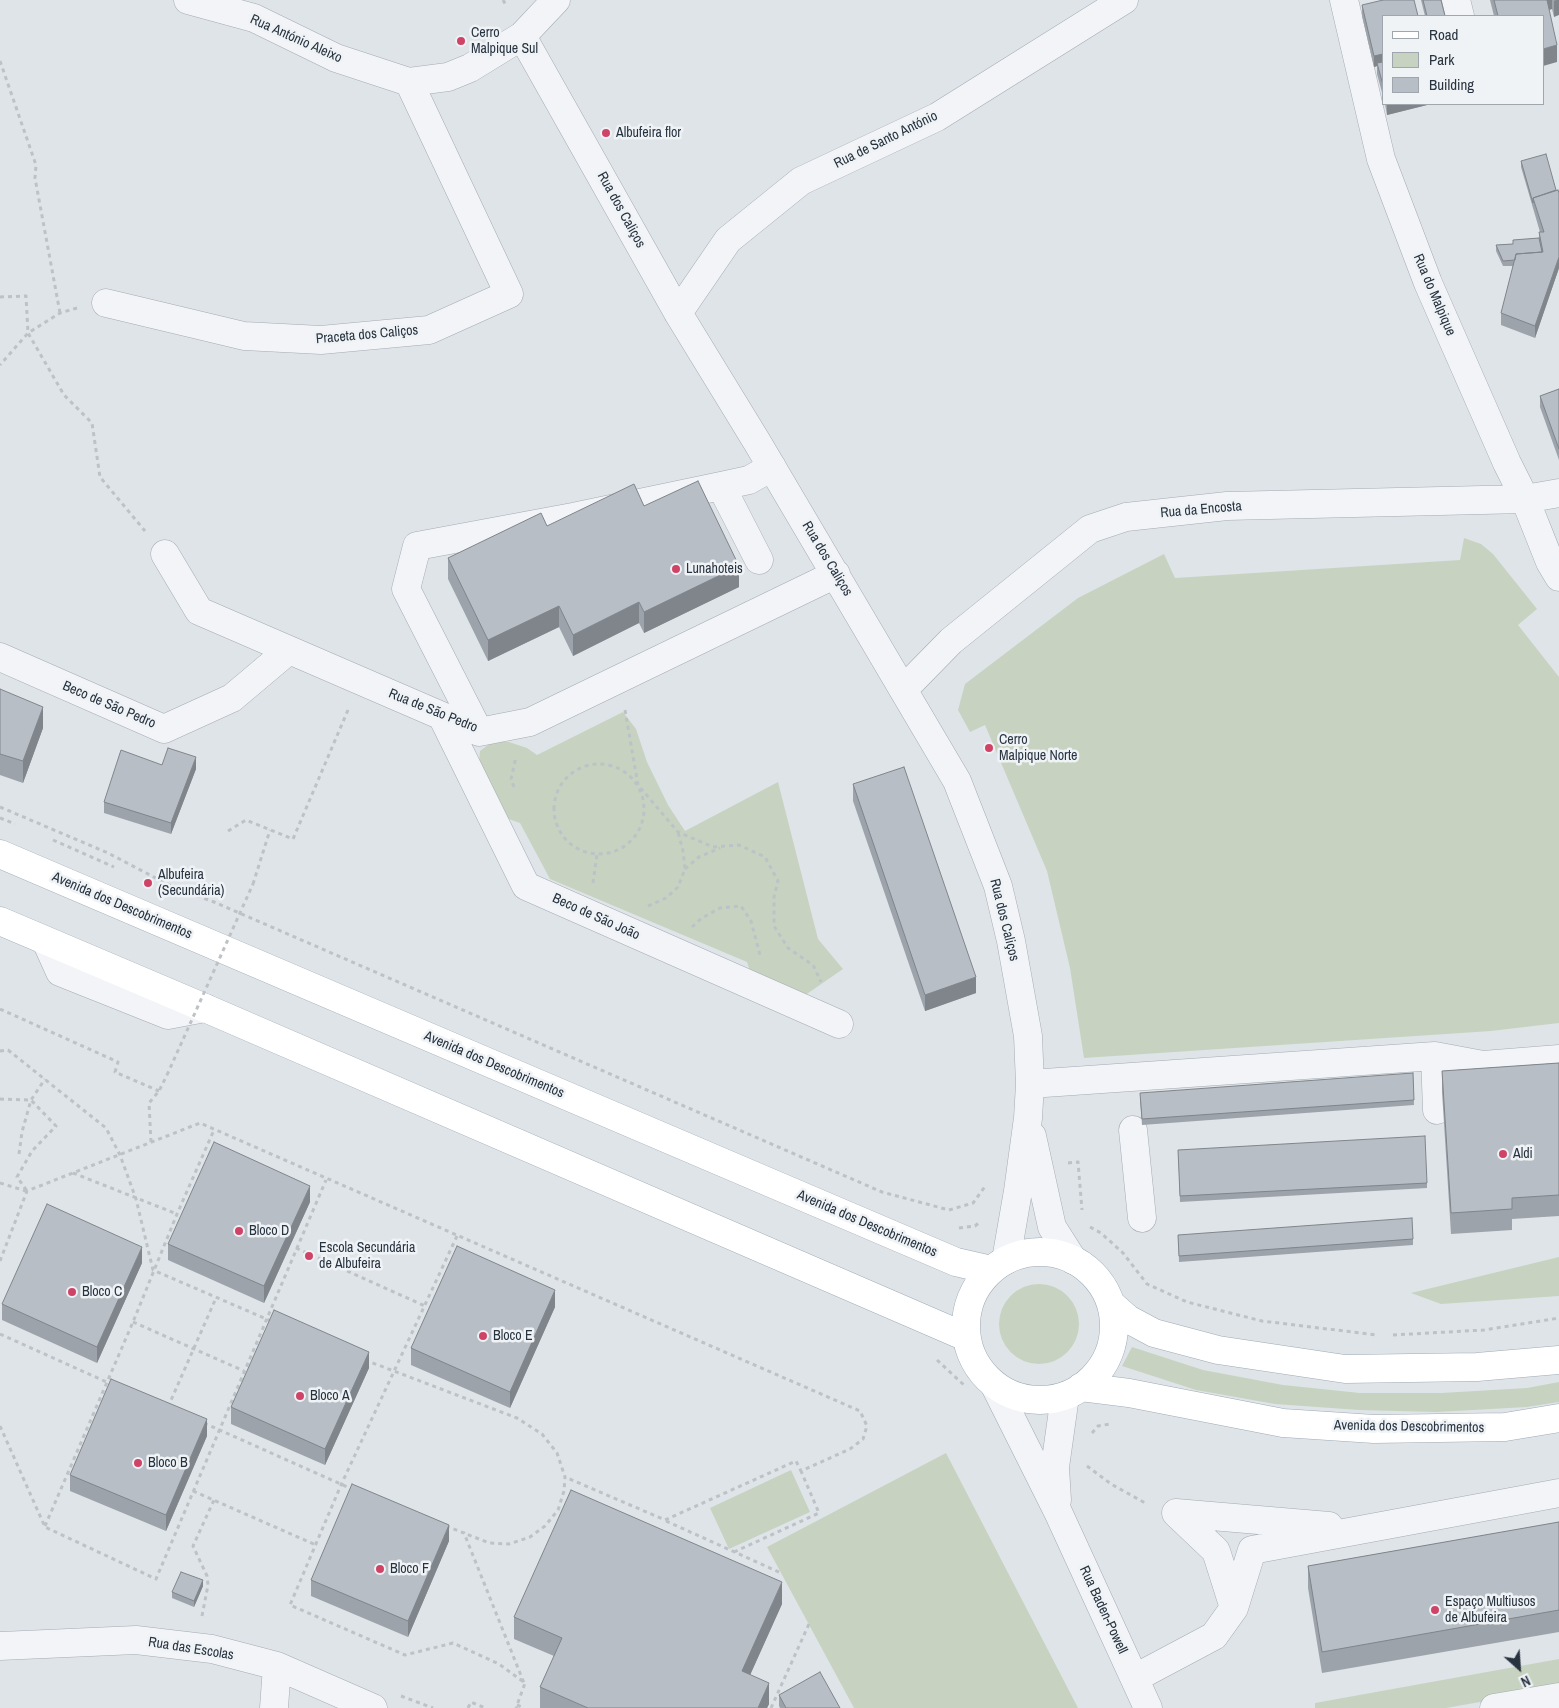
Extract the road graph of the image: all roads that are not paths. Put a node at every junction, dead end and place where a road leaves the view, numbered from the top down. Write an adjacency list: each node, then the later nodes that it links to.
1 (188, 0): 8 (street, Rua António Aleixo)
2 (556, 0): 7 (street, Rua António Aleixo)
3 (1124, 0): 10 (street, Rua de Santo António)
4 (1344, 0): 14 (street, Rua do Malpique)
5 (1456, 0): 6 (street)
6 (1460, 15)
7 (522, 36): 8 (street, Rua António Aleixo); 10 (street, Rua dos Caliços)
8 (409, 82): 9 (street, Praceta dos Caliços)
9 (106, 303)
10 (678, 313): 11 (street, Rua dos Caliços)
11 (772, 468): 12 (street); 17 (street, Rua dos Caliços)
12 (721, 486): 16 (street); 23 (street)
13 (1559, 493): 14 (street, Rua da Encosta)
14 (1525, 499): 18 (street, Rua do Malpique); 21 (street, Rua da Encosta)
15 (165, 554): 19 (street, Rua de São Pedro)
16 (759, 560)
17 (836, 574): 21 (street, Rua dos Caliços); 23 (street, Rua de São Pedro)
18 (1559, 577)
19 (289, 650): 20 (street, Beco de São Pedro); 22 (street, Rua de São Pedro)
20 (0, 657)
21 (904, 689): 29 (street, Rua dos Caliços)
22 (442, 716): 23 (street, Rua de São Pedro); 26 (street, Beco de São João)
23 (479, 732)
24 (0, 854): 35 (main road, Avenida dos Descobrimentos)
25 (0, 922): 37 (main road)
26 (839, 1024)
27 (1435, 1056): 28 (street); 29 (street); 30 (street)
28 (1559, 1059)
29 (1030, 1084): 31 (street, Rua dos Caliços)
30 (1437, 1110)
31 (1028, 1118): 34 (street, Rua dos Caliços); 35 (street, Rua dos Caliços)
32 (1133, 1130): 33 (street)
33 (1142, 1218)
34 (1073, 1260): 35 (main road); 36 (main road)
35 (998, 1265): 37 (main road)
36 (1111, 1304): 38 (main road); 40 (main road)
37 (966, 1337): 39 (main road)
38 (1559, 1360)
39 (995, 1386): 40 (main road); 43 (street, Rua Baden-Powell)
40 (1073, 1391): 41 (main road, Avenida dos Descobrimentos); 43 (street, Rua Baden-Powell)
41 (1559, 1418)
42 (1559, 1493): 44 (street)
43 (1058, 1512): 48 (street, Rua Baden-Powell)
44 (1364, 1529): 45 (street); 45 (street)
45 (1234, 1608): 48 (street)
46 (0, 1646): 47 (street, Rua das Escolas)
47 (277, 1666): 50 (street); 51 (street, Rua das Escolas)
48 (1134, 1678): 52 (street, Rua Baden-Powell)
49 (1559, 1697): 53 (street)
50 (274, 1708)
51 (373, 1708)
52 (1148, 1708)
53 (1494, 1708)

